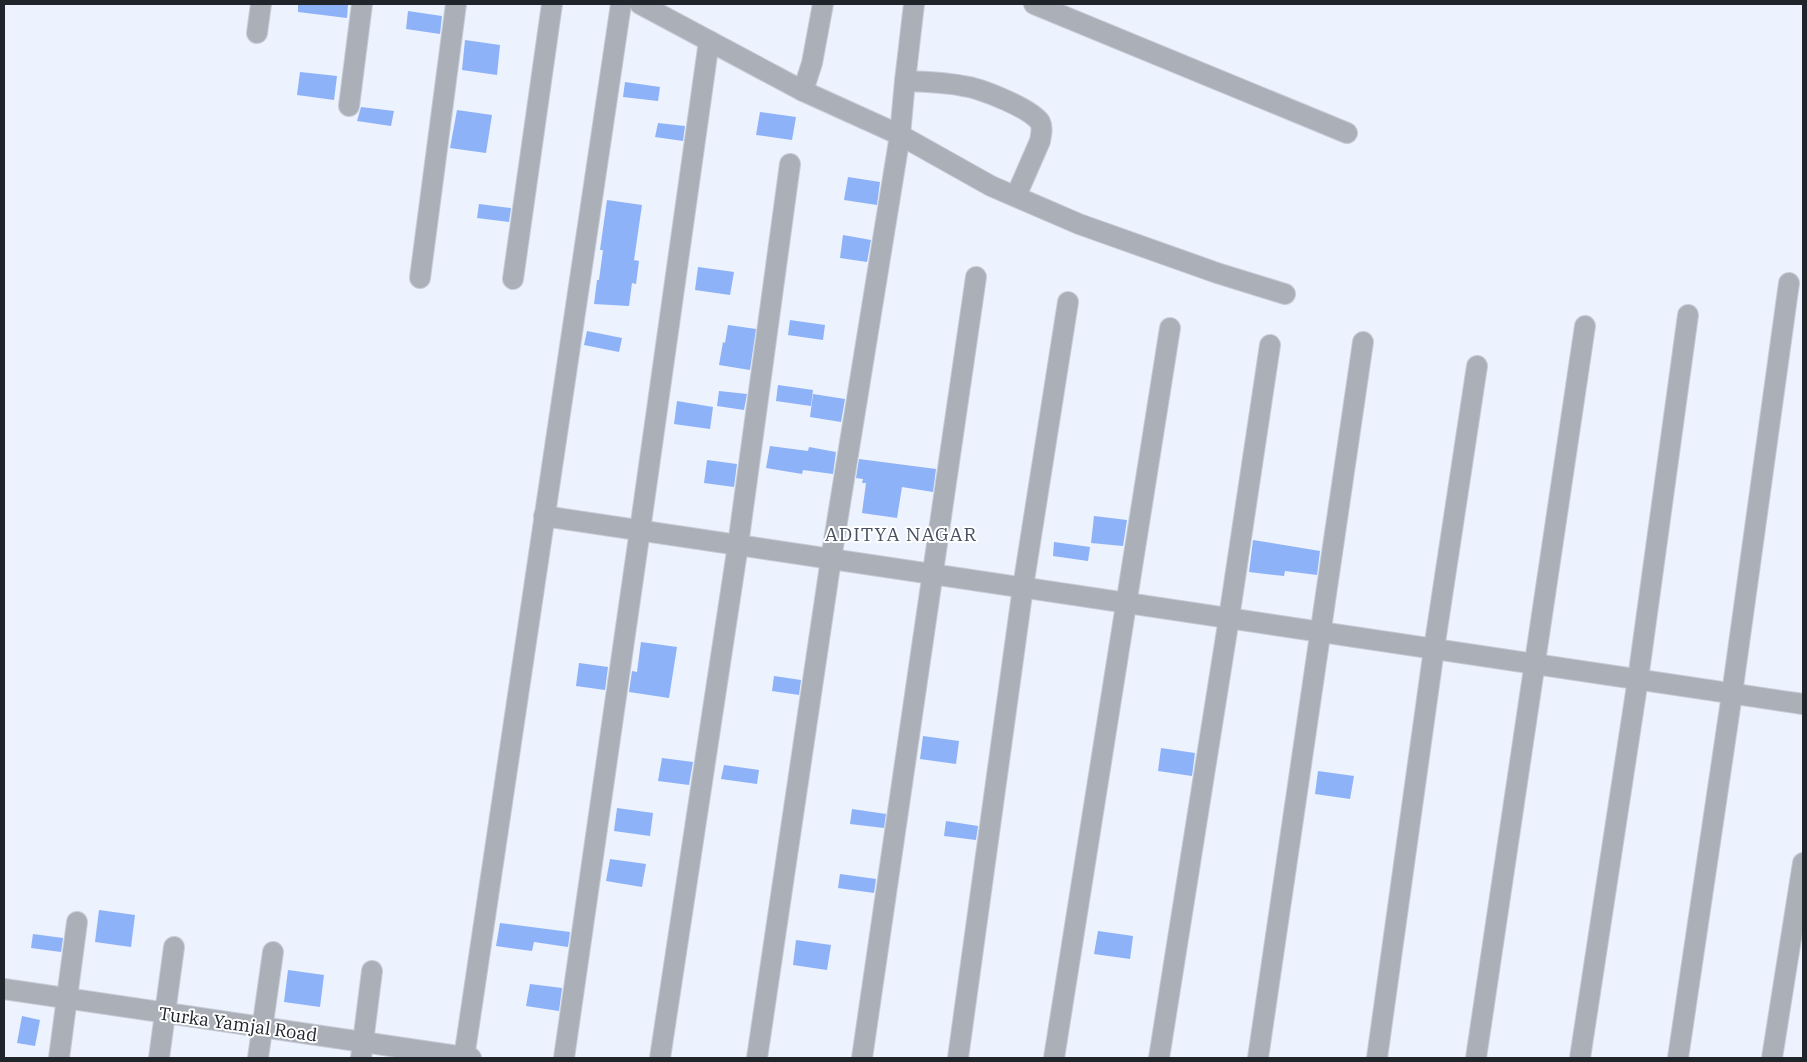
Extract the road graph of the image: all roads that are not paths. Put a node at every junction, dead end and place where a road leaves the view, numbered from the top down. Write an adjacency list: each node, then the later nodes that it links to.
1 (261, 4): 10 (street)
2 (362, 4): 14 (street)
3 (456, 4): 20 (street)
4 (552, 4): 21 (street)
5 (621, 4): 31 (street)
6 (640, 4): 11 (street)
7 (822, 4): 13 (street)
8 (914, 4): 12 (street)
9 (1034, 4): 15 (street)
10 (257, 33)
11 (709, 41): 13 (street); 32 (street)
12 (904, 81): 16 (street); 18 (street)
13 (803, 91): 16 (street)
14 (350, 106)
15 (1347, 133)
16 (900, 135): 18 (street); 34 (street)
17 (790, 164): 33 (street)
18 (1016, 196): 23 (street)
19 (976, 277): 35 (street)
20 (420, 278)
21 (513, 280)
22 (1789, 283): 43 (street)
23 (1285, 294)
24 (1068, 302): 36 (street)
25 (1688, 315): 42 (street)
26 (1585, 326): 41 (street)
27 (1170, 328): 37 (street)
28 (1363, 342): 39 (street)
29 (1270, 346): 38 (street)
30 (1477, 366): 40 (street)
31 (544, 516): 32 (street); 58 (street)
32 (640, 530): 33 (street); 59 (street)
33 (738, 545): 34 (street); 60 (street)
34 (831, 559): 35 (street); 61 (street)
35 (931, 574): 36 (street); 62 (street)
36 (1024, 587): 37 (street); 63 (street)
37 (1126, 603): 38 (street); 64 (street)
38 (1229, 618): 39 (street); 65 (street)
39 (1320, 632): 40 (street); 66 (street)
40 (1434, 649): 41 (street); 67 (street)
41 (1534, 665): 42 (street); 68 (street)
42 (1638, 679): 43 (street); 69 (street)
43 (1732, 694): 44 (street); 70 (street)
44 (1803, 704)
45 (1803, 863): 71 (street)
46 (77, 922): 51 (street)
47 (174, 947): 52 (street)
48 (273, 952): 53 (street)
49 (372, 971): 54 (street)
50 (4, 989): 51 (street, Turka Yamjal Road)
51 (67, 998): 52 (street, Turka Yamjal Road); 55 (street)
52 (166, 1013): 53 (street, Turka Yamjal Road); 56 (street)
53 (263, 1028): 54 (street, Turka Yamjal Road); 57 (street)
54 (363, 1050): 58 (street, Turka Yamjal Road)
55 (58, 1058)
56 (160, 1058)
57 (258, 1058)
58 (466, 1058)
59 (564, 1058)
60 (660, 1058)
61 (757, 1058)
62 (862, 1058)
63 (958, 1058)
64 (1054, 1058)
65 (1159, 1058)
66 (1258, 1058)
67 (1377, 1058)
68 (1476, 1058)
69 (1580, 1058)
70 (1678, 1058)
71 (1772, 1058)

